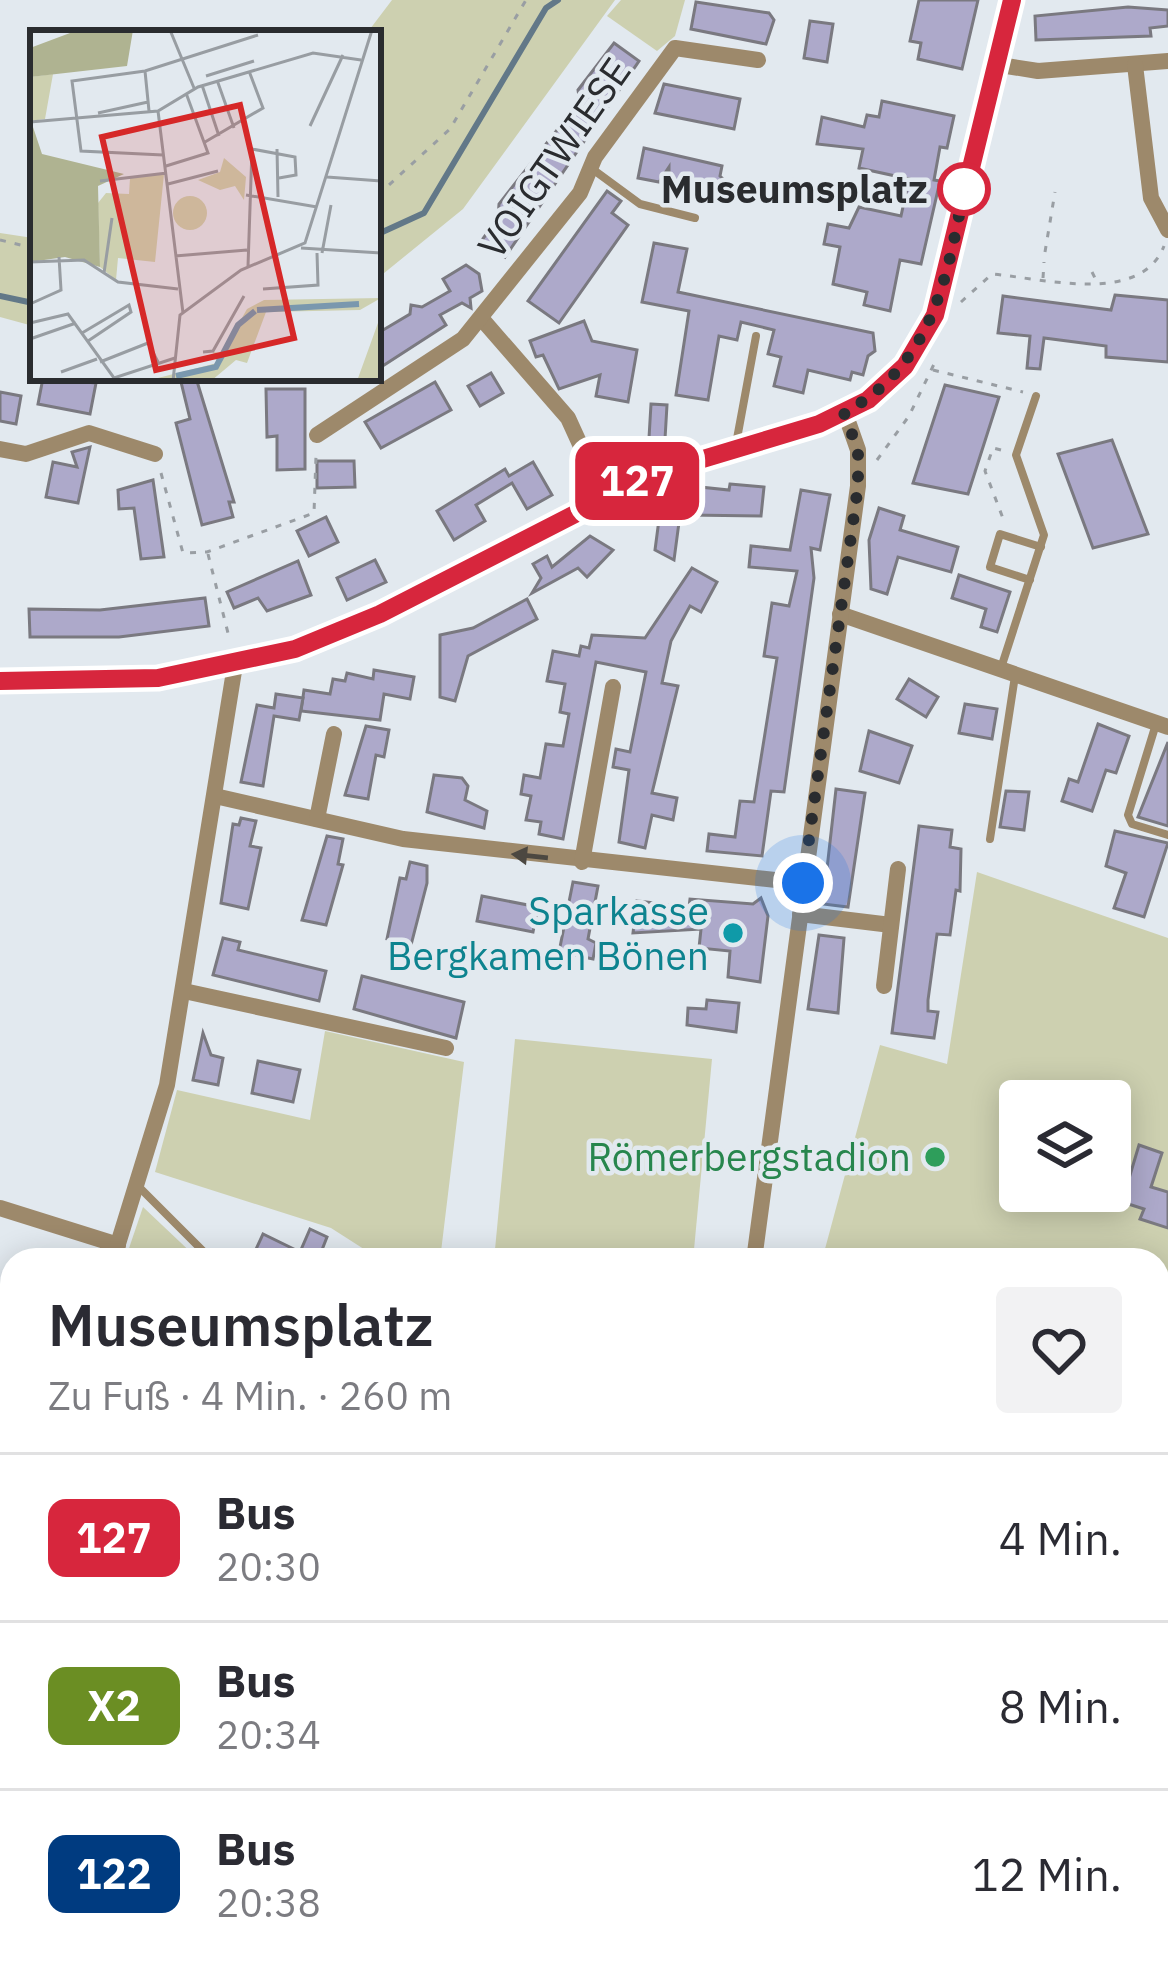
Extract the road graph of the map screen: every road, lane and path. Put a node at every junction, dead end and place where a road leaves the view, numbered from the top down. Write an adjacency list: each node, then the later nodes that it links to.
1 (526, 0): 8 (path)
2 (1012, 0): 5 (main road)
3 (758, 60): 7 (street, VOIGTWIESE)
4 (1168, 61): 6 (street)
5 (994, 64): 6 (street); 25 (main road)
6 (1136, 65): 11 (street)
7 (590, 167): 10 (lane); 20 (street, VOIGTWIESE)
8 (381, 192)
9 (1055, 192): 14 (path)
10 (694, 218)
11 (1168, 232): 18 (path)
12 (0, 240): 13 (path)
13 (30, 247)
14 (1046, 252)
15 (1044, 262): 17 (path)
16 (1092, 272): 18 (path)
17 (1043, 278): 18 (path); 19 (path)
18 (1097, 284)
19 (956, 307)
20 (482, 318): 26 (street, VOIGTWIESE); 32 (street, VOIGTWIESE)
21 (756, 336): 27 (lane)
22 (938, 356): 23 (path)
23 (932, 370): 24 (path); 31 (path)
24 (1036, 396): 30 (lane)
25 (844, 413): 27 (main road); 31 (street)
26 (316, 435): 35 (path)
27 (736, 446): 32 (main road)
28 (0, 449): 29 (street)
29 (155, 454): 35 (path)
30 (1016, 455): 33 (path); 34 (lane)
31 (860, 468): 37 (street)
32 (604, 497): 38 (main road)
33 (1005, 521)
34 (1041, 548): 36 (lane); 36 (lane)
35 (208, 552): 38 (path)
36 (1030, 580): 39 (lane)
37 (840, 614): 39 (street); 50 (street)
38 (235, 665): 40 (main road); 44 (street)
39 (1008, 672): 42 (street); 47 (lane)
40 (0, 681)
41 (613, 687): 48 (street)
42 (1162, 725): 46 (lane)
43 (334, 734): 45 (street)
44 (214, 796): 45 (street); 54 (street)
45 (317, 819): 48 (street, one-way to 45)
46 (1168, 835)
47 (990, 839)
48 (581, 862): 50 (street)
49 (898, 868): 52 (street)
50 (803, 883): 51 (street)
51 (800, 914): 52 (street); 61 (street)
52 (891, 925): 53 (street)
53 (884, 986)
54 (184, 991): 55 (street); 56 (street)
55 (446, 1048)
56 (139, 1187): 59 (street); 60 (lane)
57 (0, 1208): 58 (street)
58 (103, 1248)
59 (118, 1248)
60 (200, 1248)
61 (756, 1248)

